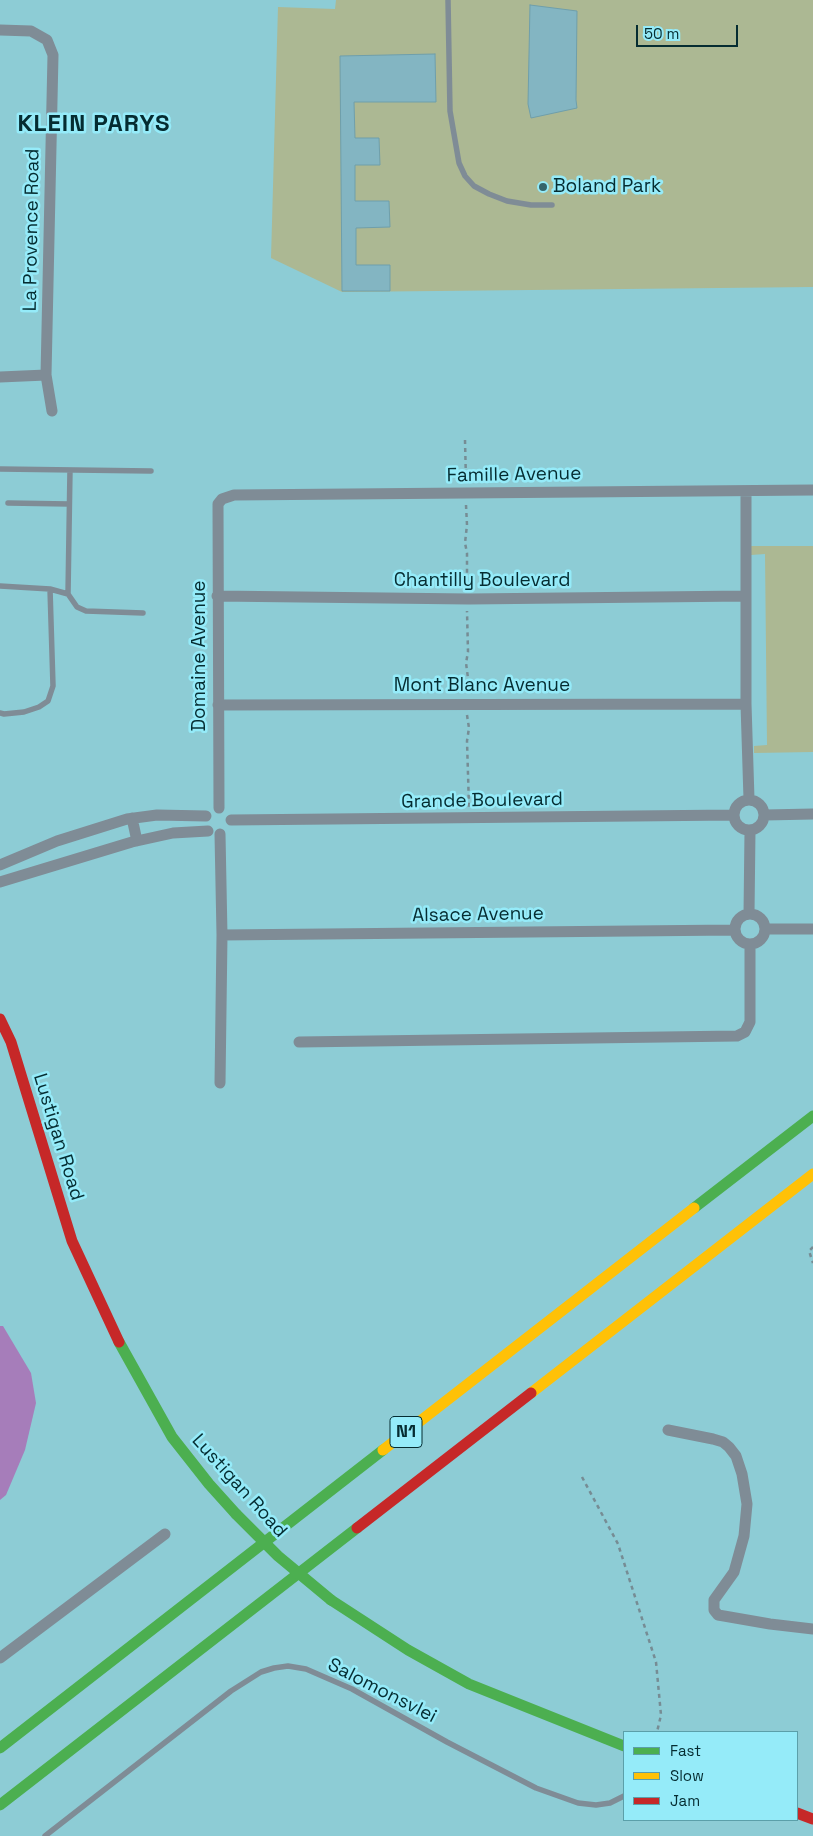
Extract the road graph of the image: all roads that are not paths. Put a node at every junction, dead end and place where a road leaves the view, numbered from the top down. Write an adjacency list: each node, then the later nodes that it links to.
1 (448, 0): 3 (lane)
2 (0, 30): 4 (street, La Provence Road)
3 (552, 205)
4 (46, 375): 5 (street); 6 (street, La Provence Road)
5 (0, 377)
6 (52, 412)
7 (0, 469): 8 (lane)
8 (70, 470): 9 (lane); 13 (lane)
9 (151, 471)
10 (813, 490): 11 (street, Famille Avenue)
11 (746, 491): 14 (street, Famille Avenue); 19 (street)
12 (8, 503): 13 (lane)
13 (69, 504): 17 (lane)
14 (218, 504): 18 (street, Domaine Avenue)
15 (0, 586): 16 (lane)
16 (50, 590): 17 (lane); 23 (lane)
17 (68, 594): 20 (lane)
18 (217, 596): 19 (street, Chantilly Boulevard); 22 (street, Domaine Avenue)
19 (746, 596): 21 (street)
20 (143, 613)
21 (746, 704): 22 (street, Mont Blanc Avenue); 24 (street)
22 (218, 705): 25 (street, Domaine Avenue)
23 (0, 712)
24 (749, 799): 27 (street); 29 (street)
25 (219, 808): 28 (street); 31 (street)
26 (813, 814): 27 (street)
27 (765, 815): 34 (street)
28 (206, 816): 30 (street); 33 (street)
29 (734, 816): 31 (street, Grande Boulevard); 34 (street)
30 (132, 818): 32 (street); 36 (street)
31 (232, 820): 35 (street)
32 (90, 830): 37 (street); 38 (street)
33 (208, 831): 35 (street); 36 (street)
34 (750, 831): 40 (street)
35 (220, 834): 44 (street)
36 (137, 841): 37 (street)
37 (96, 852): 39 (street)
38 (0, 865)
39 (0, 882)
40 (749, 914): 41 (street); 43 (street)
41 (765, 929): 42 (street); 45 (street)
42 (813, 929)
43 (734, 930): 44 (street, Alsace Avenue); 45 (street)
44 (222, 935): 48 (street)
45 (750, 945): 47 (street)
46 (0, 1019): 55 (main road, Lustigan Road, bridge)
47 (299, 1042)
48 (220, 1083)
49 (813, 1116): 56 (main road, N1)
50 (813, 1174): 58 (main road, N1)
51 (668, 1430): 53 (street)
52 (166, 1534): 54 (street)
53 (813, 1629)
54 (0, 1658)
55 (623, 1746)
56 (0, 1748)
57 (623, 1796): 61 (lane, Salomonsvlei)
58 (0, 1805)
59 (798, 1813): 60 (main road)
60 (813, 1819)
61 (45, 1836)

